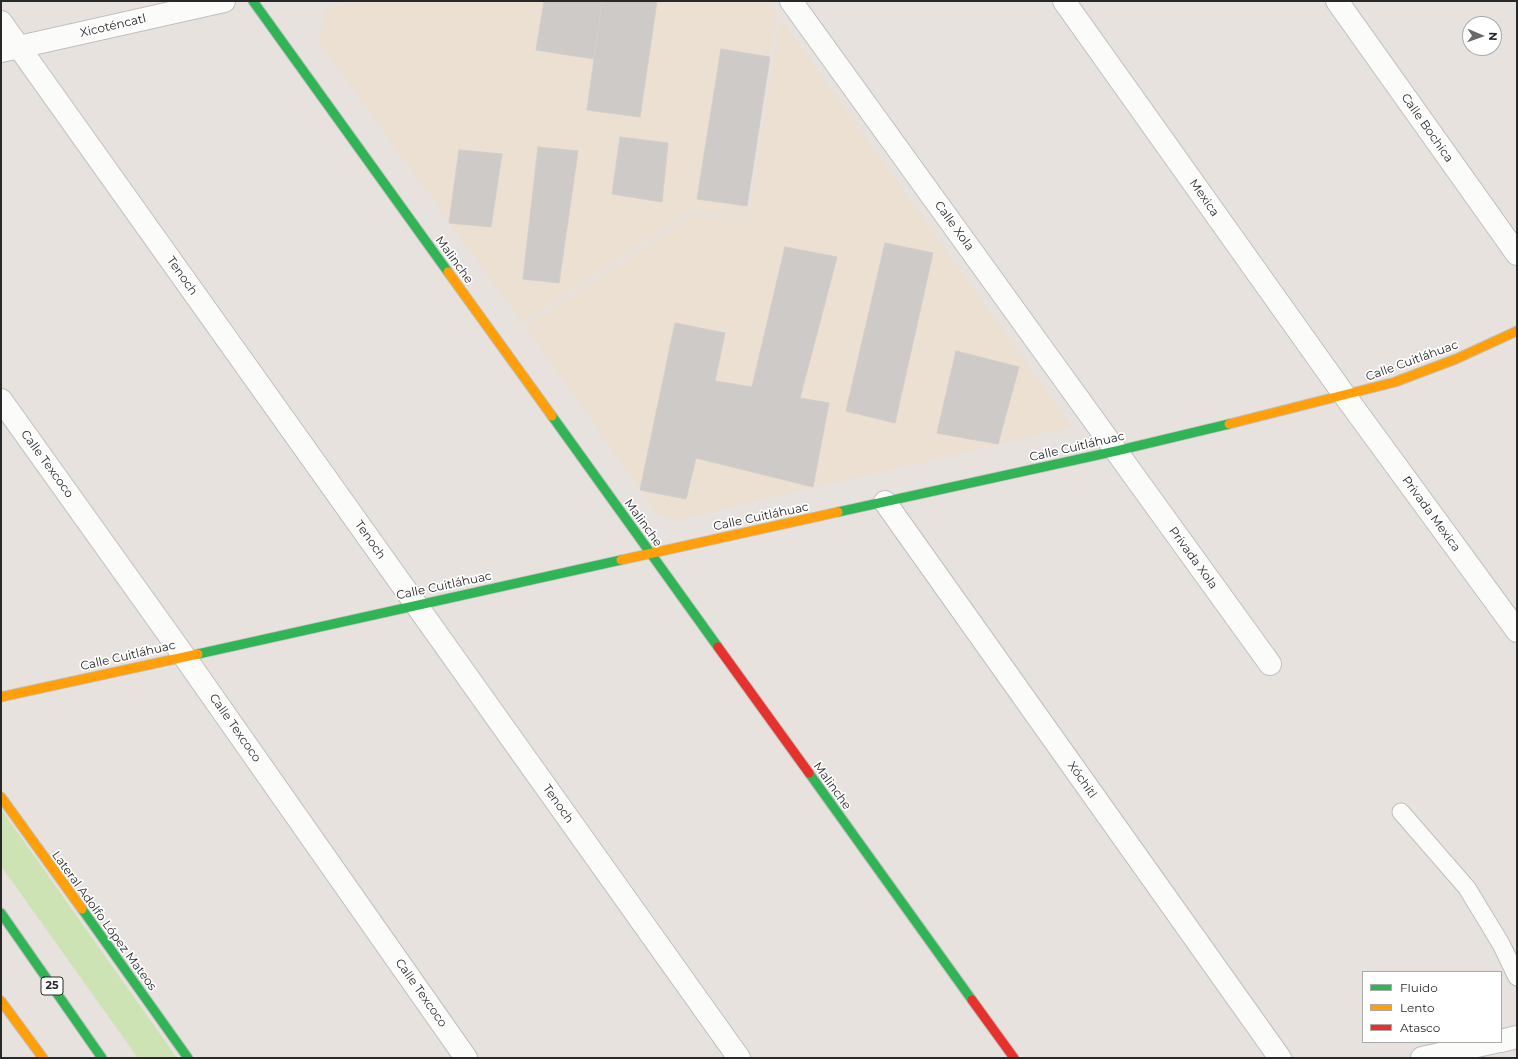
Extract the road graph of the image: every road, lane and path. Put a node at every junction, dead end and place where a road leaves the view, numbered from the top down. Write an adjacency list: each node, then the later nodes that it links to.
1 (224, 1): 7 (street, Xicoténcatl)
2 (253, 1): 14 (street, Malinche)
3 (791, 1): 12 (street, Calle Xola)
4 (1064, 1): 10 (street, Mexica)
5 (1337, 1): 8 (street, Calle Bochica)
6 (1, 22): 7 (street, Tenoch)
7 (10, 49): 15 (street, Tenoch)
8 (1517, 254)
9 (1517, 332): 10 (street, Calle Cuitláhuac)
10 (1345, 396): 12 (street, Calle Cuitláhuac); 16 (street, Privada Mexica)
11 (1, 400): 17 (street, Calle Texcoco)
12 (1116, 451): 13 (street, Calle Cuitláhuac); 18 (street, Privada Xola)
13 (885, 502): 14 (street, Calle Cuitláhuac); 34 (street, Xóchitl)
14 (650, 553): 15 (street, Calle Cuitláhuac); 33 (street, Malinche)
15 (416, 605): 17 (street, Calle Cuitláhuac); 32 (street, Tenoch)
16 (1517, 631)
17 (184, 656): 19 (street, Calle Cuitláhuac); 31 (street, Calle Texcoco)
18 (1270, 664)
19 (1, 697)
20 (1, 797): 30 (street, Lateral Adolfo López Mateos)
21 (1401, 812): 23 (lane)
22 (1, 913): 29 (street, 25)
23 (1517, 977)
24 (1, 1001): 28 (street)
25 (1517, 1037): 26 (street)
26 (1502, 1041)
27 (1490, 1043): 35 (street)
28 (43, 1058)
29 (102, 1058)
30 (188, 1058)
31 (466, 1058)
32 (739, 1058)
33 (1014, 1058)
34 (1280, 1058)
35 (1422, 1058)

